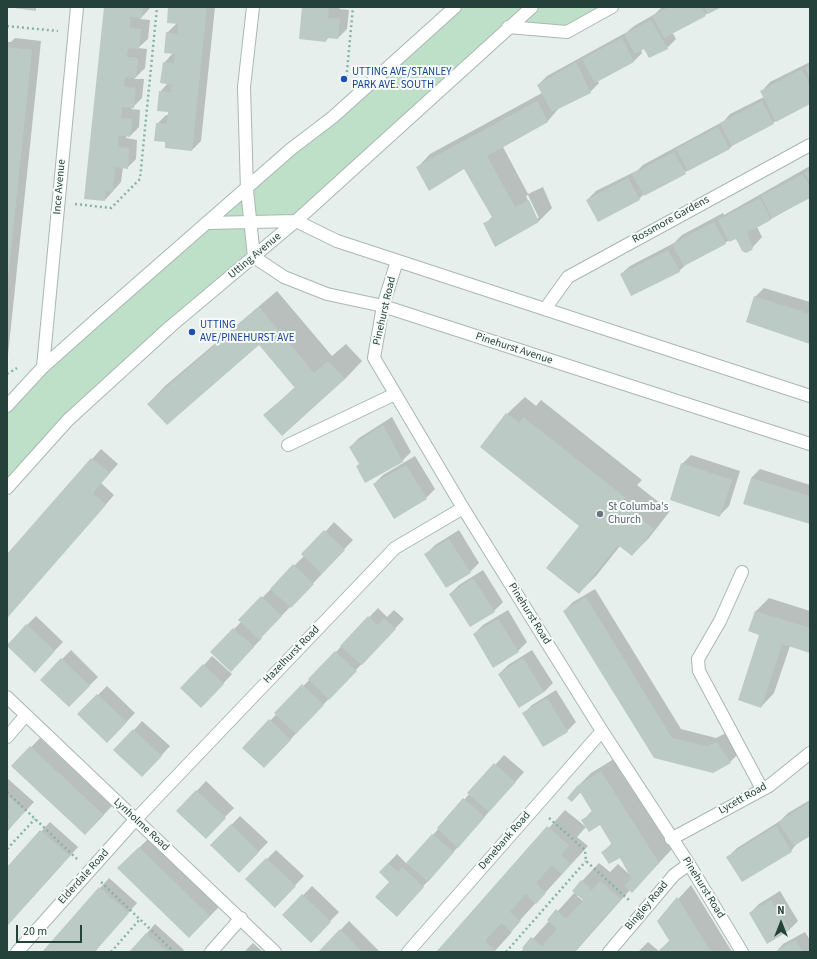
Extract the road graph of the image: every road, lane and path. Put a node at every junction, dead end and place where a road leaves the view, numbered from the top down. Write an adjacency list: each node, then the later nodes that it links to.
1 (77, 7): 11 (street, Ince Avenue)
2 (157, 7): 15 (path)
3 (253, 7): 14 (street)
4 (353, 7): 12 (path)
5 (456, 7): 8 (street)
6 (532, 7): 10 (street, Utting Avenue)
7 (612, 7): 10 (street)
8 (445, 11): 12 (street)
9 (7, 26): 11 (path)
10 (508, 27): 16 (street, Utting Avenue)
11 (75, 32): 15 (street, Ince Avenue)
12 (343, 108): 14 (street)
13 (810, 145): 22 (street, Rossmore Gardens)
14 (247, 190): 17 (street); 18 (street)
15 (58, 202): 23 (street, Ince Avenue)
16 (296, 221): 17 (street); 19 (street, Utting Avenue); 20 (street)
17 (250, 222): 18 (street); 19 (street)
18 (208, 223): 23 (street)
19 (254, 257): 21 (street, Pinehurst Avenue); 29 (street, Utting Avenue)
20 (397, 261): 21 (street, Pinehurst Road); 22 (street)
21 (383, 306): 24 (street, Pinehurst Road); 27 (street, Pinehurst Avenue)
22 (544, 309): 25 (street)
23 (43, 367): 26 (street)
24 (396, 394): 28 (street); 30 (street, Pinehurst Road)
25 (810, 396)
26 (7, 406)
27 (810, 444)
28 (288, 445)
29 (7, 488)
30 (463, 508): 34 (street, Pinehurst Road); 40 (street, Hazelhurst Road)
31 (742, 572): 37 (street)
32 (7, 697): 33 (street, Lynholme Road)
33 (26, 715): 35 (street); 40 (street, Lynholme Road)
34 (602, 731): 38 (street, Denebank Road); 41 (street, Pinehurst Road)
35 (7, 737)
36 (810, 754): 37 (street, Lycett Road)
37 (762, 789): 41 (street, Lycett Road)
38 (536, 806): 43 (path); 52 (street, Denebank Road)
39 (35, 819): 42 (path)
40 (135, 820): 46 (street, Lynholme Road); 48 (street, Elderdale Road)
41 (671, 839): 44 (street, Pinehurst Road)
42 (7, 850)
43 (586, 861): 45 (path); 53 (path)
44 (689, 864): 45 (street, Bingley Road); 55 (street, Pinehurst Road)
45 (642, 912): 54 (street, Bingley Road)
46 (241, 918): 50 (street); 51 (street, Lynholme Road)
47 (140, 919): 49 (path)
48 (17, 952)
49 (111, 952)
50 (211, 952)
51 (275, 952)
52 (408, 952)
53 (506, 952)
54 (609, 952)
55 (742, 952)

